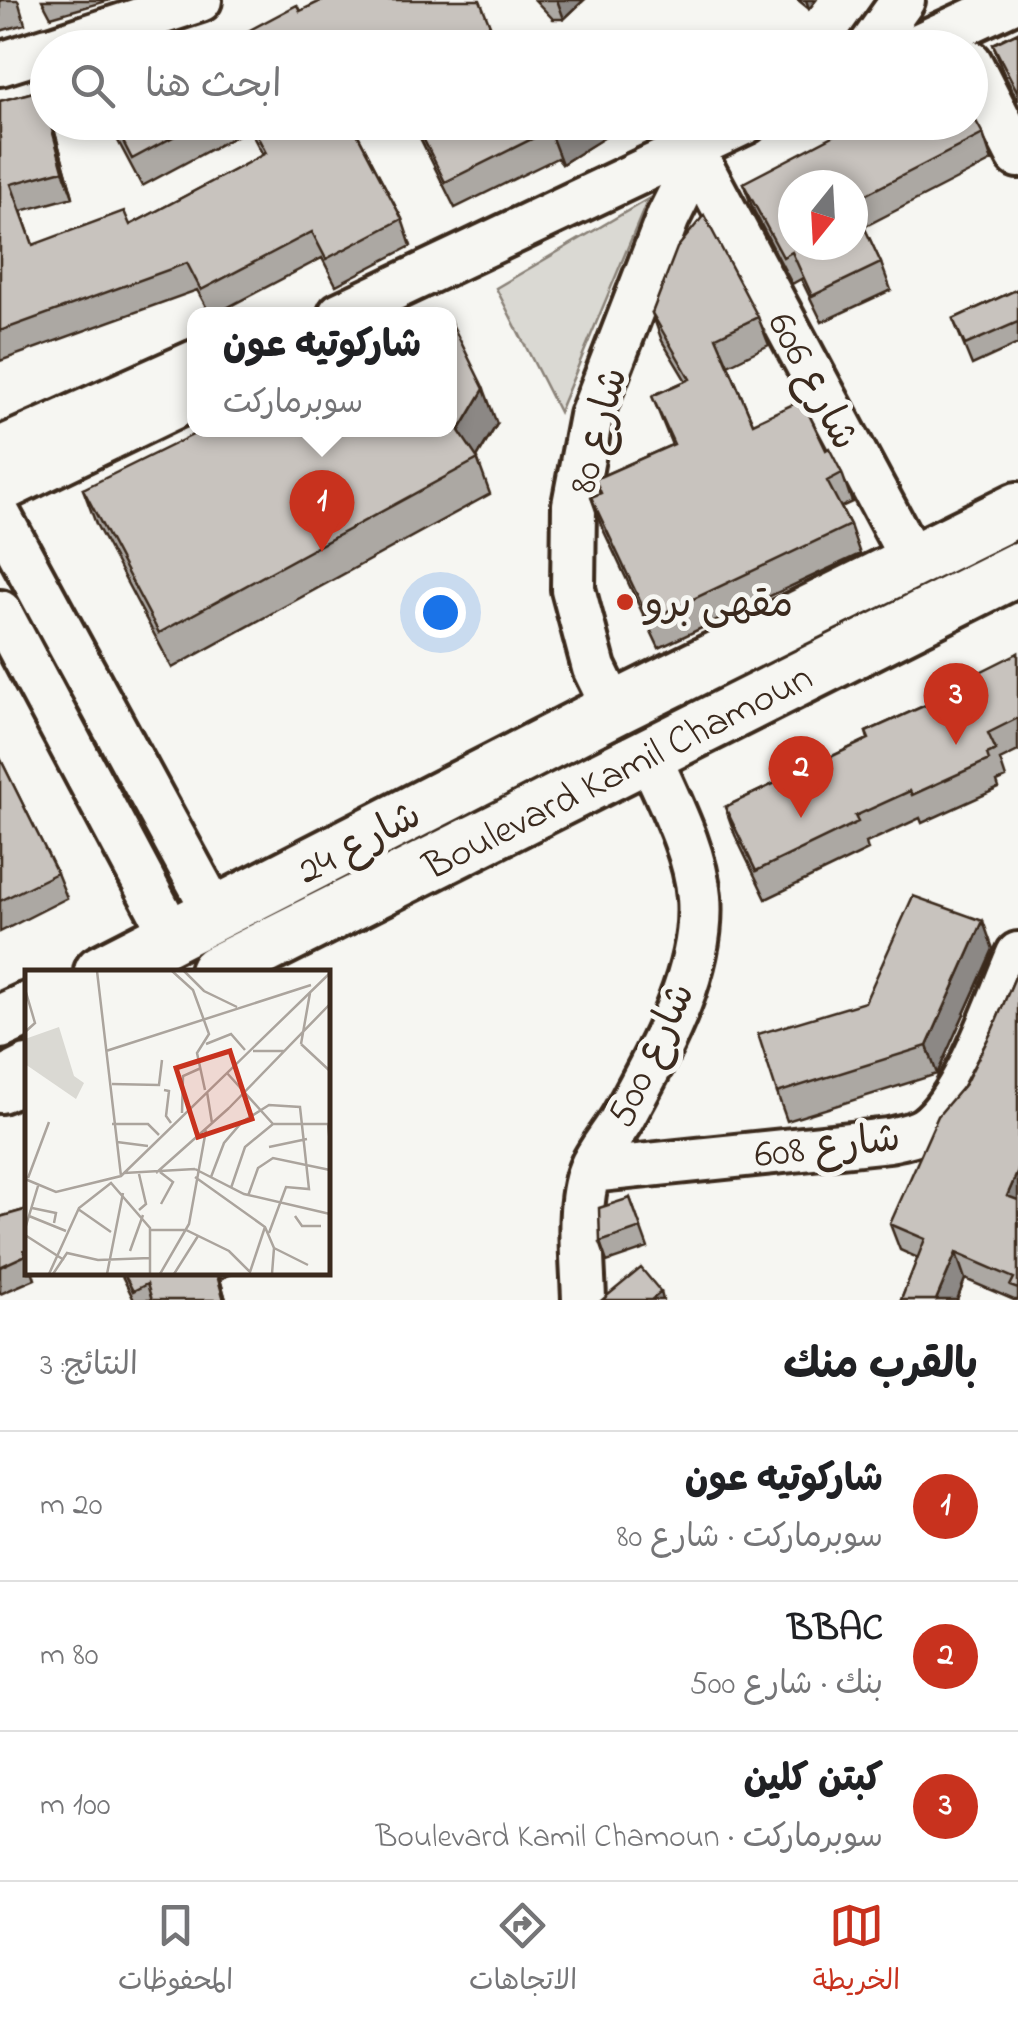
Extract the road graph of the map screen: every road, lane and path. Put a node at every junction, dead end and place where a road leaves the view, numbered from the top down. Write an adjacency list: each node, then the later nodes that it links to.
1 (200, 0): 4 (street)
2 (904, 0): 5 (street)
3 (1016, 0): 6 (street)
4 (106, 30)
5 (882, 30)
6 (981, 30)
7 (30, 54): 8 (street)
8 (0, 64)
9 (988, 96): 12 (street)
10 (716, 140): 11 (street)
11 (694, 153): 13 (street); 20 (street, شارع 606); 23 (street, شارع 80)
12 (1018, 156)
13 (355, 307)
14 (187, 365): 16 (street)
15 (187, 401): 17 (street)
16 (0, 449)
17 (0, 491)
18 (1018, 509): 20 (main road, Boulevard Kamil Chamoun)
19 (0, 517): 25 (street)
20 (912, 560): 23 (main road, Boulevard Kamil Chamoun)
21 (1018, 569): 24 (main road, Boulevard Kamil Chamoun)
22 (0, 612): 25 (street)
23 (614, 709): 25 (main road, شارع 24)
24 (648, 753): 28 (main road, Boulevard Kamil Chamoun); 33 (street, شارع 500)
25 (194, 926): 27 (main road, شارع 24)
26 (1018, 954): 33 (street, شارع 608)
27 (105, 970)
28 (220, 970)
29 (25, 1010): 30 (main road)
30 (0, 1022)
31 (25, 1074): 32 (main road)
32 (0, 1086)
33 (590, 1171): 34 (street, شارع 500)
34 (584, 1300)

